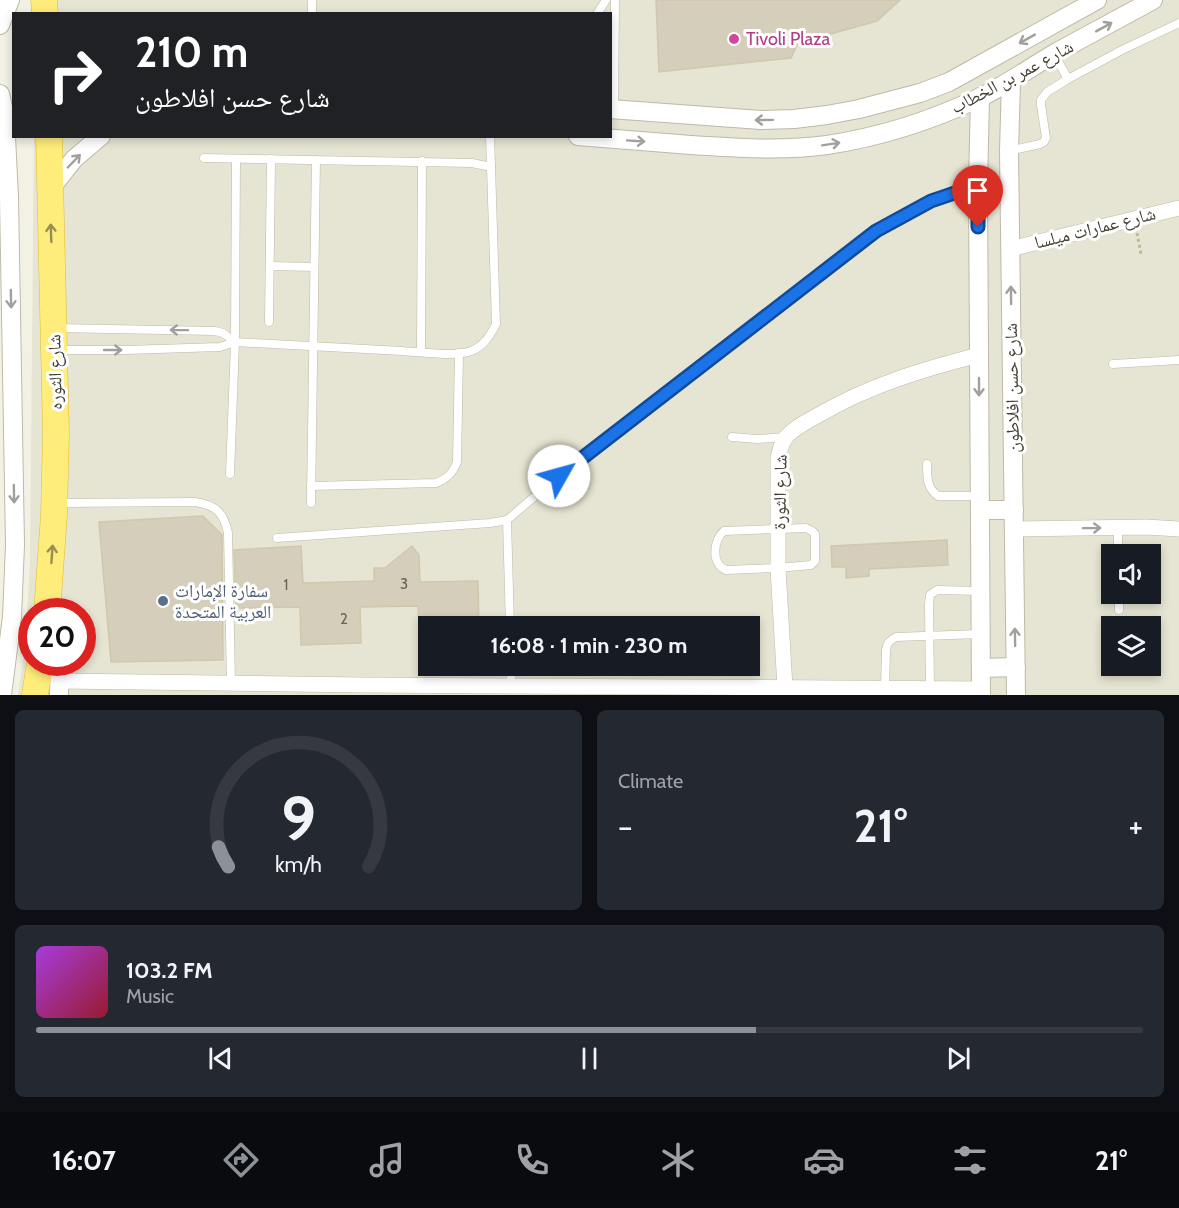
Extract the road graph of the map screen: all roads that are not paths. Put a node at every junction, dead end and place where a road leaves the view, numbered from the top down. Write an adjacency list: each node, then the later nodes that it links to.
1 (10, 0): 7 (street)
2 (615, 0): 8 (lane)
3 (1097, 0): 5 (street, شارع عمر بن الخطاب)
4 (1153, 0): 9 (street, شارع عمر بن الخطاب, one-way to 4)
5 (1079, 5): 14 (street, شارع عمر بن الخطاب, one-way to 14)
6 (1179, 23): 10 (lane)
7 (0, 25)
8 (613, 53): 14 (lane)
9 (1054, 54): 10 (lane); 11 (street, شارع عمر بن الخطاب)
10 (1068, 79): 19 (lane)
11 (1011, 81): 13 (street, شارع عمر بن الخطاب); 19 (street, شارع حسن افلاطون)
12 (0, 94): 41 (street, one-way to 41)
13 (980, 97): 18 (street, شارع عمر بن الخطاب, one-way to 13); 26 (street, شارع حسن افلاطون)
14 (612, 109)
15 (49, 138): 27 (highway, شارع الثوره)
16 (98, 138): 27 (street, one-way to 16)
17 (490, 138): 25 (lane)
18 (603, 138)
19 (1009, 151): 29 (street, شارع حسن افلاطون)
20 (204, 158): 21 (lane)
21 (236, 159): 22 (lane); 34 (lane)
22 (270, 159): 23 (lane); 30 (lane)
23 (316, 160): 24 (lane); 31 (lane)
24 (422, 161): 25 (lane); 36 (lane)
25 (491, 167): 37 (lane)
26 (978, 185): 38 (street, شارع حسن افلاطون); 50 (lane)
27 (51, 188): 33 (highway, شارع الثوره, one-way to 27)
28 (1179, 208): 29 (street, شارع عمارات ميلسا)
29 (1010, 249): 51 (street, شارع حسن افلاطون, one-way to 29)
30 (270, 266): 31 (lane); 32 (lane)
31 (314, 267): 35 (lane)
32 (269, 322)
33 (54, 339): 34 (lane, one-way to 34); 34 (lane, one-way to 33); 47 (highway, شارع الثوره)
34 (235, 342): 35 (lane); 45 (lane)
35 (313, 346): 36 (lane); 46 (lane)
36 (421, 352): 37 (lane)
37 (459, 353): 46 (lane)
38 (979, 355): 43 (street, شارع الثورة); 49 (street, شارع حسن افلاطون, one-way to 49)
39 (1179, 360): 40 (lane)
40 (1113, 364)
41 (6, 409): 78 (street, one-way to 78)
42 (732, 437): 43 (lane)
43 (786, 437): 53 (street, شارع الثورة)
44 (927, 464): 49 (lane)
45 (231, 474)
46 (311, 486): 48 (lane)
47 (55, 503): 59 (highway, شارع الثوره, one-way to 47); 69 (lane)
48 (311, 503)
49 (980, 503): 51 (street); 58 (street, شارع حسن افلاطون)
50 (507, 520): 55 (lane); 62 (lane)
51 (1014, 520): 52 (street, one-way to 52); 65 (street, شارع حسن افلاطون, one-way to 51)
52 (1118, 527): 54 (street); 56 (lane)
53 (778, 529): 57 (street, شارع الثورة); 57 (lane); 57 (lane)
54 (1179, 529)
55 (277, 538)
56 (1118, 544)
57 (778, 568): 70 (street, شارع الثورة)
58 (981, 591): 63 (street, شارع حسن افلاطون); 64 (lane)
59 (49, 598)
60 (1119, 604): 61 (lane)
61 (1119, 610)
62 (510, 616)
63 (981, 634): 64 (lane); 66 (street, شارع حسن افلاطون)
64 (930, 635): 71 (lane); 72 (lane)
65 (1016, 667): 66 (street); 80 (street, شارع حسن افلاطون)
66 (981, 669): 77 (street, شارع حسن افلاطون)
67 (38, 676): 79 (highway)
68 (60, 680): 69 (street, شارع حسن افلاطون)
69 (231, 683): 73 (street, شارع حسن افلاطون)
70 (785, 688): 75 (street, شارع حسن افلاطون); 76 (street, شارع حسن افلاطون)
71 (885, 688): 72 (street, شارع حسن افلاطون); 76 (street, شارع حسن افلاطون)
72 (930, 689): 77 (street, شارع حسن افلاطون)
73 (363, 690): 74 (street, شارع حسن افلاطون)
74 (512, 690): 75 (street, شارع حسن افلاطون)
75 (553, 690)
76 (813, 691)
77 (981, 692)
78 (2, 695)
79 (35, 695)
80 (1016, 695)

